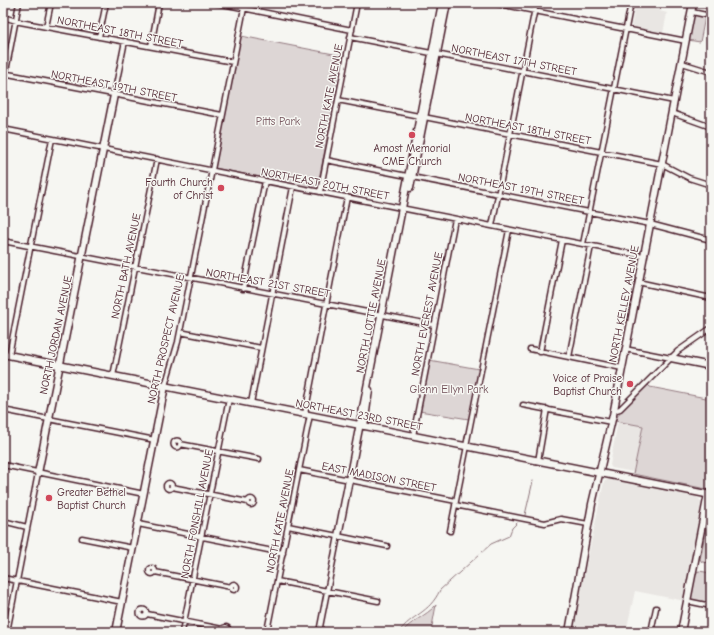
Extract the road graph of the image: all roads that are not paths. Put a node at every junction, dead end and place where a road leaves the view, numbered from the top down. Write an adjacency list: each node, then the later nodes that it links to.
1 (19, 3): 19 (street)
2 (51, 3): 20 (street)
3 (106, 3): 23 (street)
4 (159, 3): 27 (street)
5 (217, 3): 14 (street)
6 (245, 3): 14 (street, NORTH PROSPECT AVENUE)
7 (357, 3): 21 (street, NORTH KATE AVENUE)
8 (442, 3): 28 (street, NORTH LOTTIE AVENUE)
9 (447, 3): 28 (street, NORTH LOTTIE AVENUE)
10 (494, 3): 15 (street)
11 (536, 3): 15 (street)
12 (631, 3): 22 (street)
13 (694, 3): 16 (street, NORTH KELLEY AVENUE)
14 (244, 8): 21 (street); 29 (street, NORTH PROSPECT AVENUE)
15 (534, 11): 22 (street); 31 (street)
16 (692, 12): 17 (street); 25 (street, NORTH KELLEY AVENUE)
17 (711, 16)
18 (3, 17): 19 (street, NORTHEAST 18TH STREET)
19 (16, 20): 20 (street, NORTHEAST 18TH STREET); 33 (street)
20 (46, 27): 23 (street, NORTHEAST 18TH STREET)
21 (352, 30): 24 (street, NORTH KATE AVENUE)
22 (626, 30): 25 (street); 35 (street)
23 (99, 37): 26 (street, NORTHEAST 18TH STREET)
24 (350, 37): 28 (street, NORTHEAST 17TH STREET); 37 (street, NORTH KATE AVENUE)
25 (686, 41): 30 (street, NORTH KELLEY AVENUE)
26 (125, 42): 27 (street, NORTHEAST 18TH STREET); 36 (street, NORTH JORDAN AVENUE)
27 (151, 46): 29 (street, NORTHEAST 18TH STREET)
28 (435, 54): 31 (street, NORTHEAST 17TH STREET); 41 (street, NORTH LOTTIE AVENUE)
29 (233, 62): 40 (street, NORTH PROSPECT AVENUE)
30 (682, 63): 32 (street); 38 (street, NORTH KELLEY AVENUE)
31 (522, 71): 35 (street, NORTHEAST 17TH STREET); 44 (street)
32 (711, 72)
33 (4, 73): 34 (street); 36 (street, NORTHEAST 19TH STREET)
34 (3, 87)
35 (614, 89): 38 (street, NORTHEAST 17TH STREET); 47 (street)
36 (114, 95): 40 (street, NORTHEAST 19TH STREET); 46 (street, NORTH JORDAN AVENUE)
37 (338, 100): 41 (street, NORTHEAST 18TH STREET); 49 (street, NORTH KATE AVENUE)
38 (674, 101): 39 (street, NORTH KELLEY AVENUE)
39 (672, 113): 42 (street); 50 (street, NORTH KELLEY AVENUE)
40 (222, 115): 51 (street, NORTH PROSPECT AVENUE)
41 (422, 117): 44 (street, NORTHEAST 18TH STREET); 52 (street, NORTH LOTTIE AVENUE)
42 (711, 127)
43 (3, 129): 45 (street, NORTHEAST 20TH STREET)
44 (510, 134): 47 (street, NORTHEAST 18TH STREET); 57 (street)
45 (52, 139): 46 (street, NORTHEAST 20TH STREET); 70 (street)
46 (104, 149): 48 (street, NORTHEAST 20TH STREET); 72 (street, NORTH JORDAN AVENUE)
47 (602, 152): 50 (street, NORTHEAST 18TH STREET); 60 (street)
48 (157, 159): 51 (street, NORTHEAST 20TH STREET); 73 (street, NORTH BATH AVENUE)
49 (326, 160): 52 (street, NORTHEAST 19TH STREET); 56 (street, NORTH KATE AVENUE)
50 (662, 164): 54 (street, NORTHEAST 18TH STREET); 62 (street, NORTH KELLEY AVENUE)
51 (212, 170): 53 (street, NORTHEAST 20TH STREET); 74 (street, NORTH PROSPECT AVENUE)
52 (410, 176): 57 (street, NORTHEAST 19TH STREET); 59 (street, NORTH LOTTIE AVENUE)
53 (265, 181): 55 (street, NORTHEAST 20TH STREET); 76 (street)
54 (711, 185)
55 (293, 187): 56 (street, NORTHEAST 20TH STREET); 77 (street)
56 (320, 192): 58 (street, NORTHEAST 20TH STREET)
57 (498, 194): 60 (street, NORTHEAST 19TH STREET); 63 (street)
58 (347, 197): 59 (street, NORTHEAST 20TH STREET); 79 (street, NORTH KATE AVENUE)
59 (403, 208): 61 (street, NORTHEAST 20TH STREET); 80 (street, NORTH LOTTIE AVENUE)
60 (590, 212): 62 (street, NORTHEAST 19TH STREET); 68 (street)
61 (455, 219): 63 (street, NORTHEAST 20TH STREET); 81 (street, NORTH EVEREST AVENUE)
62 (650, 224): 66 (street, NORTHEAST 19TH STREET); 71 (street, NORTH KELLEY AVENUE)
63 (492, 226): 64 (street, NORTHEAST 20TH STREET)
64 (509, 230): 65 (street, NORTHEAST 20TH STREET); 111 (street)
65 (562, 240): 68 (street, NORTHEAST 20TH STREET); 87 (street)
66 (711, 240)
67 (3, 242): 70 (street, NORTHEAST 21ST STREET)
68 (583, 244): 69 (street, NORTHEAST 20TH STREET)
69 (592, 246): 71 (street, NORTHEAST 20TH STREET); 89 (street)
70 (30, 247): 72 (street, NORTHEAST 21ST STREET); 88 (street)
71 (643, 256): 75 (street, NORTH KELLEY AVENUE)
72 (82, 257): 73 (street, NORTHEAST 21ST STREET); 91 (street, NORTH JORDAN AVENUE)
73 (135, 268): 74 (street, NORTHEAST 21ST STREET); 94 (street, NORTH BATH AVENUE)
74 (190, 279): 76 (street, NORTHEAST 21ST STREET); 83 (street, NORTH PROSPECT AVENUE)
75 (638, 282): 78 (street); 86 (street, NORTH KELLEY AVENUE)
76 (243, 289): 77 (street, NORTHEAST 21ST STREET)
77 (272, 295): 79 (street, NORTHEAST 21ST STREET); 84 (street)
78 (711, 298)
79 (326, 304): 80 (street, NORTHEAST 21ST STREET); 104 (street, NORTH KATE AVENUE)
80 (382, 315): 81 (street, NORTHEAST 21ST STREET); 107 (street, NORTH LOTTIE AVENUE)
81 (434, 325): 108 (street, NORTH EVEREST AVENUE)
82 (711, 328): 90 (street)
83 (180, 332): 84 (street); 95 (street, NORTH PROSPECT AVENUE)
84 (262, 348): 99 (street)
85 (530, 349): 87 (street)
86 (625, 349): 90 (street); 93 (street, NORTH KELLEY AVENUE)
87 (540, 352): 89 (street)
88 (6, 354): 91 (street, NORTHEAST 23RD STREET)
89 (569, 357): 93 (street)
90 (671, 358): 92 (street); 96 (street)
91 (60, 365): 94 (street, NORTHEAST 23RD STREET); 105 (street, NORTH JORDAN AVENUE)
92 (711, 366)
93 (622, 368): 98 (street, NORTH KELLEY AVENUE)
94 (113, 376): 95 (street, NORTHEAST 23RD STREET)
95 (165, 386): 97 (street, NORTHEAST 23RD STREET); 109 (street, NORTH PROSPECT AVENUE)
96 (631, 396): 98 (street); 103 (street)
97 (229, 399): 99 (street, NORTHEAST 23RD STREET); 112 (street, NORTH FONSHILL AVENUE)
98 (615, 400): 103 (street, NORTH KELLEY AVENUE)
99 (250, 403): 104 (street, NORTHEAST 23RD STREET)
100 (523, 405): 101 (street)
101 (547, 409): 106 (street); 114 (street)
102 (3, 410): 105 (street)
103 (613, 411): 106 (street, NORTH KELLEY AVENUE)
104 (307, 414): 107 (street, NORTHEAST 23RD STREET); 116 (street, NORTH KATE AVENUE)
105 (49, 419): 109 (street); 118 (street, NORTH JORDAN AVENUE)
106 (611, 422): 117 (street, NORTH KELLEY AVENUE)
107 (362, 425): 108 (street, NORTHEAST 23RD STREET); 119 (street, NORTH LOTTIE AVENUE)
108 (413, 436): 111 (street, NORTHEAST 23RD STREET)
109 (154, 440): 121 (street, NORTH PROSPECT AVENUE)
110 (180, 444): 112 (street)
111 (467, 446): 114 (street, NORTHEAST 23RD STREET); 125 (street)
112 (218, 452): 113 (street); 122 (street, NORTH FONSHILL AVENUE)
113 (259, 459)
114 (538, 461): 117 (street, NORTHEAST 23RD STREET)
115 (3, 465): 118 (street)
116 (299, 470): 119 (street, EAST MADISON STREET); 130 (street, NORTH KATE AVENUE)
117 (599, 472): 123 (street, NORTHEAST 23RD STREET); 128 (street, NORTH KELLEY AVENUE)
118 (38, 473): 121 (street); 129 (street, NORTH JORDAN AVENUE)
119 (349, 480): 125 (street, EAST MADISON STREET); 132 (street, NORTH LOTTIE AVENUE)
120 (172, 487): 122 (street)
121 (144, 494): 127 (street, NORTH PROSPECT AVENUE)
122 (210, 494): 124 (street); 133 (street, NORTH FONSHILL AVENUE)
123 (710, 494): 146 (street)
124 (248, 502)
125 (456, 503): 128 (street, EAST MADISON STREET); 131 (street)
126 (3, 522): 129 (street)
127 (138, 524): 133 (street); 136 (street, NORTH PROSPECT AVENUE)
128 (588, 524): 159 (street, NORTH KELLEY AVENUE)
129 (28, 526): 141 (street, NORTH JORDAN AVENUE)
130 (288, 526): 132 (street); 137 (street, NORTH KATE AVENUE)
131 (450, 531)
132 (338, 536): 135 (street); 144 (street, NORTH LOTTIE AVENUE)
133 (201, 537): 137 (street); 140 (street, NORTH FONSHILL AVENUE)
134 (82, 538): 136 (street)
135 (387, 546)
136 (133, 548): 147 (street, NORTH PROSPECT AVENUE)
137 (282, 553): 142 (street, NORTH KATE AVENUE)
138 (155, 572): 140 (street)
139 (3, 578): 141 (street)
140 (193, 579): 143 (street); 151 (street, NORTH FONSHILL AVENUE)
141 (17, 581): 147 (street); 154 (street, NORTH JORDAN AVENUE)
142 (277, 581): 144 (street); 153 (street, NORTH KATE AVENUE)
143 (231, 587)
144 (327, 591): 145 (street); 158 (street, NORTH LOTTIE AVENUE)
145 (378, 601)
146 (687, 601): 148 (street); 161 (street)
147 (122, 602): 155 (street, NORTH PROSPECT AVENUE)
148 (711, 606)
149 (656, 608): 160 (street)
150 (147, 614): 151 (street)
151 (184, 622): 152 (street); 156 (street, NORTH FONSHILL AVENUE)
152 (223, 631): 157 (street)
153 (267, 631)
154 (7, 632)
155 (116, 632)
156 (182, 632)
157 (228, 632)
158 (319, 632)
159 (568, 632)
160 (651, 632)
161 (681, 632)

